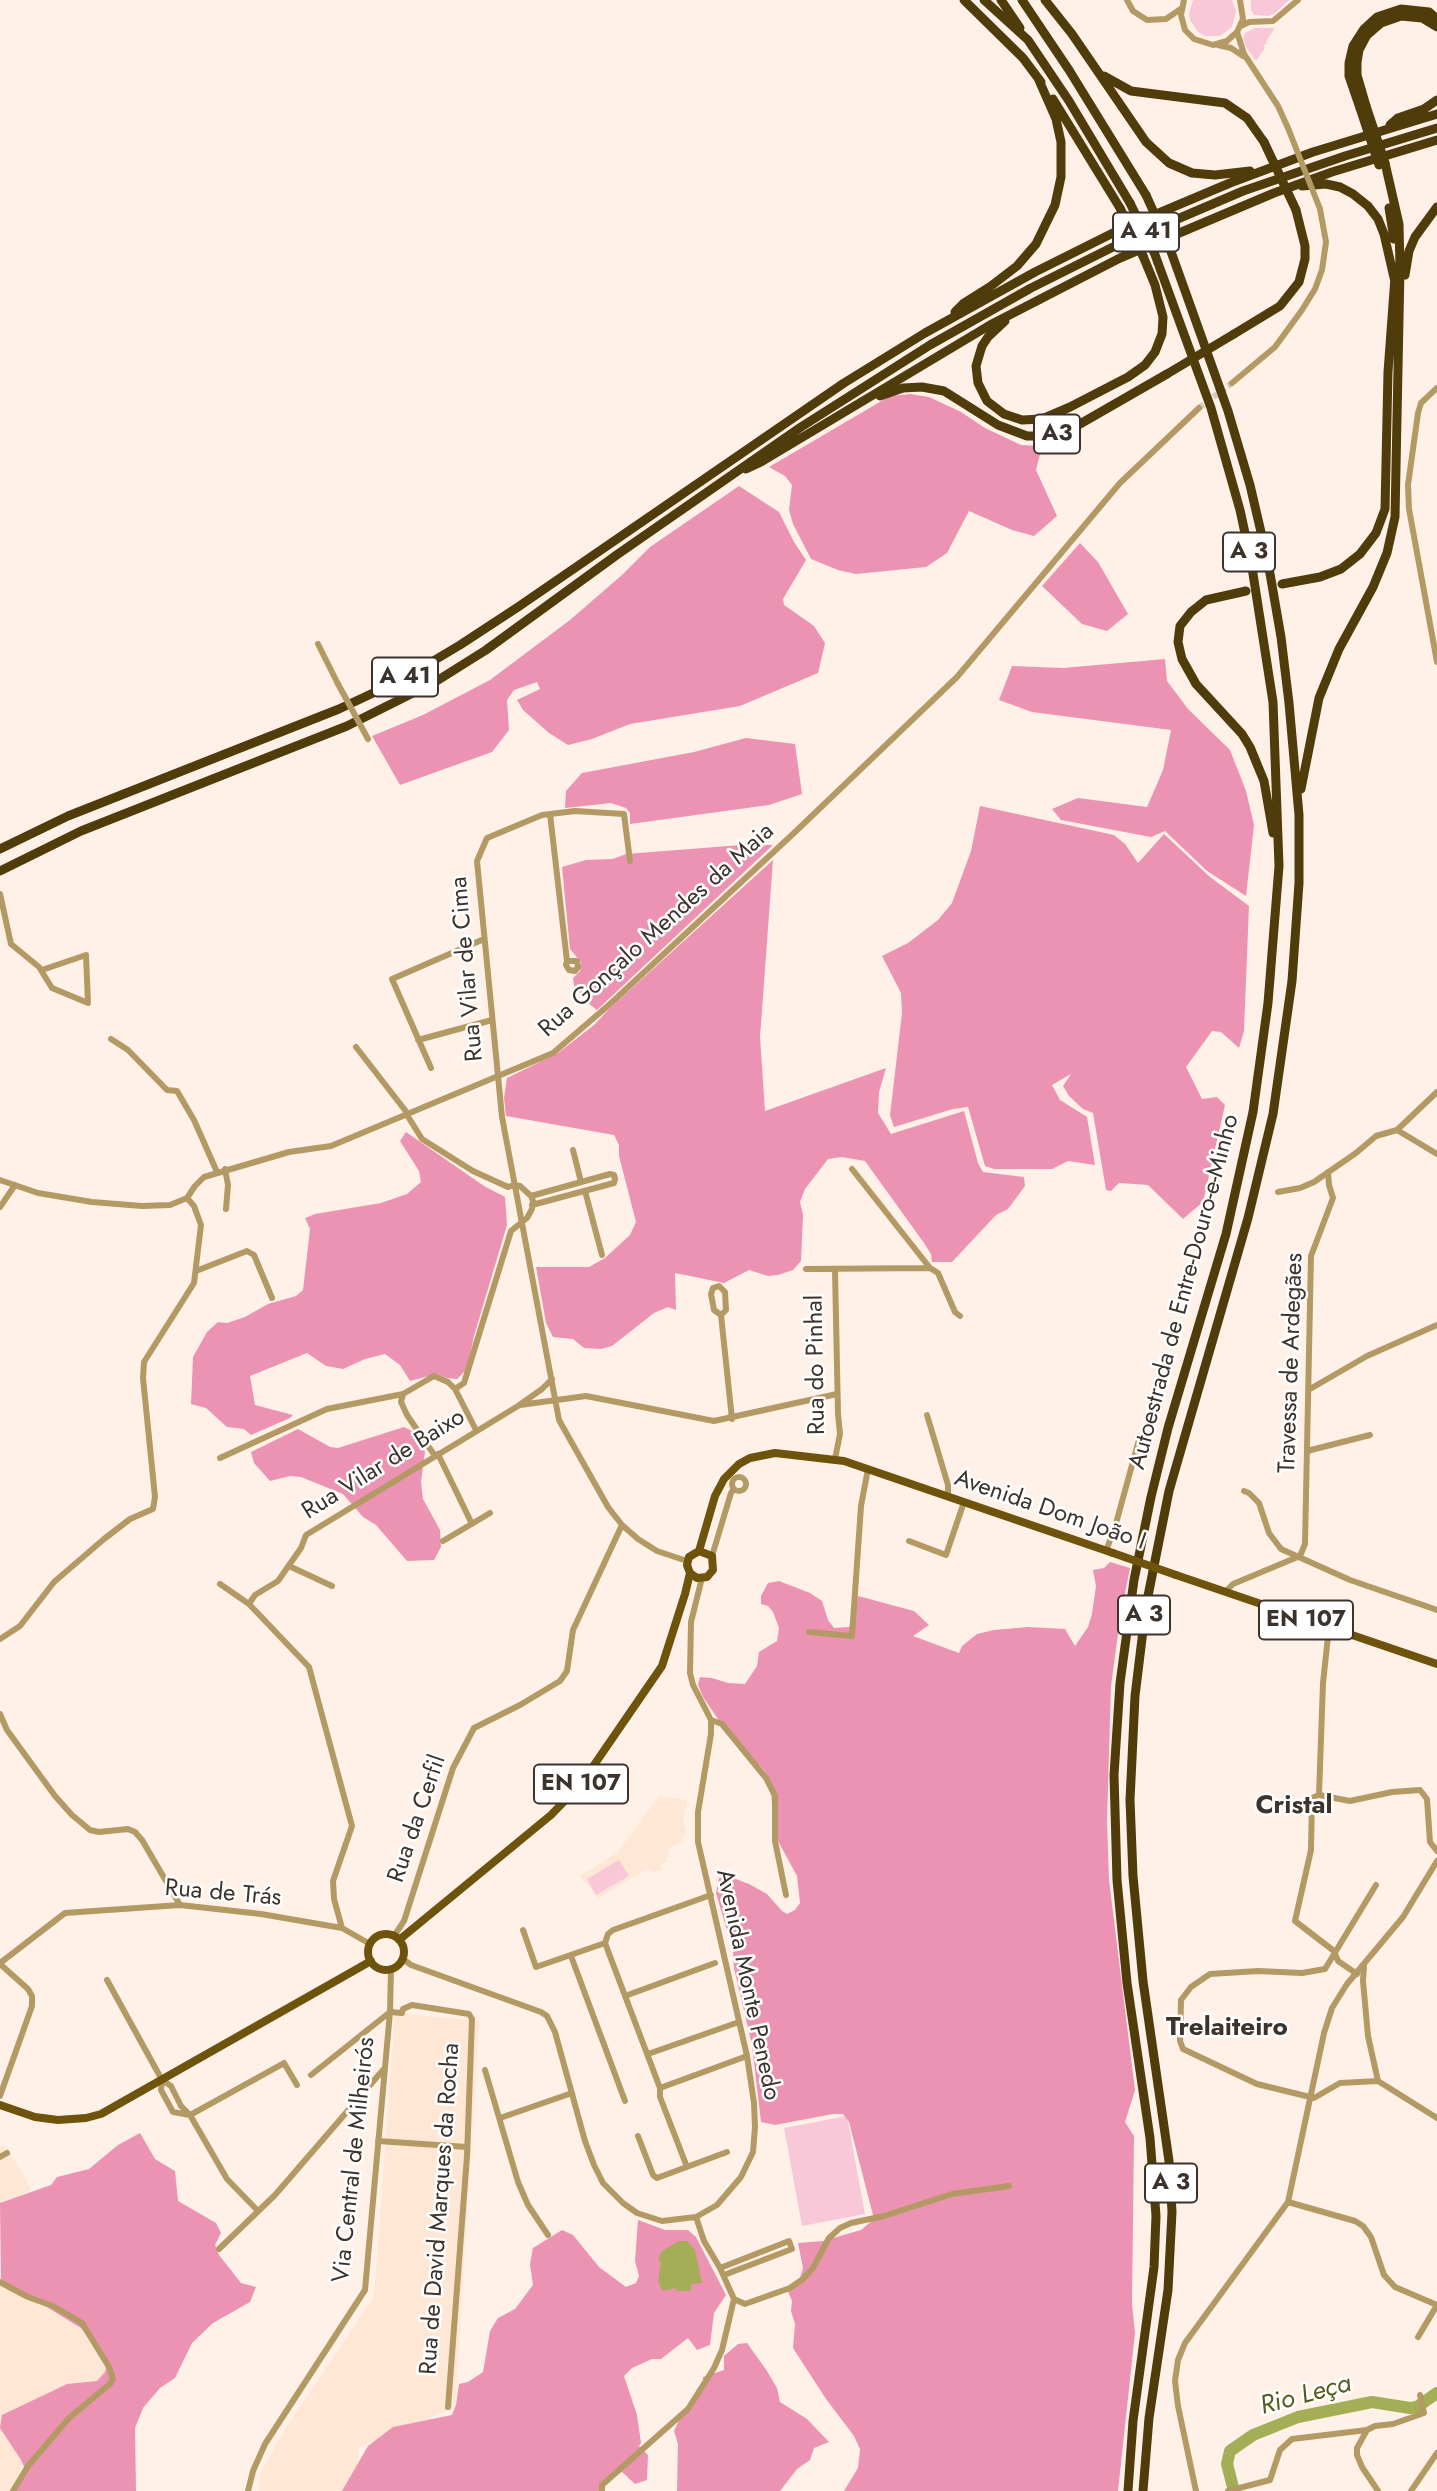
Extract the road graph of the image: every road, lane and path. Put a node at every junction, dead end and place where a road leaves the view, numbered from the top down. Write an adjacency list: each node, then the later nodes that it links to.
1 (964, 0): 20 (highway)
2 (985, 0): 16 (highway, Autoestrada de Entre-Douro-e-Minho / A 3)
3 (1001, 0): 16 (highway, A 3)
4 (1022, 0): 46 (highway, Autoestrada de Entre-Douro-e-Minho / A 3, bridge)
5 (1045, 0): 19 (highway)
6 (1127, 0): 10 (street)
7 (1297, 0): 12 (street)
8 (1183, 4): 10 (street); 15 (street)
9 (1242, 4): 12 (street); 14 (street)
10 (1166, 19): 15 (street)
11 (1437, 19): 22 (highway)
12 (1258, 22): 14 (street)
13 (1437, 27): 22 (highway)
14 (1239, 29): 17 (street); 18 (street)
15 (1185, 30): 17 (street)
16 (1028, 40): 49 (highway, Autoestrada de Entre-Douro-e-Minho / A 3, bridge)
17 (1213, 45): 18 (street)
18 (1249, 62): 35 (street, bridge)
19 (1096, 69): 28 (highway); 37 (highway, A3, bridge)
20 (1038, 78): 33 (highway, bridge); 34 (highway)
21 (1437, 100): 25 (highway)
22 (1363, 107): 27 (highway, bridge)
23 (1437, 114): 25 (highway, A 41)
24 (1437, 128): 39 (highway, A 41)
25 (1385, 129): 28 (highway, A 41)
26 (1437, 140): 29 (highway)
27 (1382, 164): 31 (highway); 32 (highway)
28 (1270, 167): 34 (highway, A 41)
29 (1273, 193): 31 (highway); 33 (highway)
30 (1437, 207): 32 (highway)
31 (1395, 283): 40 (highway)
32 (1400, 300): 46 (highway)
33 (1027, 304): 37 (highway)
34 (947, 320): 47 (highway, A 41)
35 (1232, 383)
36 (1437, 388): 43 (street)
37 (857, 405): 39 (highway)
38 (1199, 408): 60 (street, Rua Gonçalo Mendes da Maia)
39 (728, 477): 50 (highway, A 41)
40 (1282, 584)
41 (1246, 591): 49 (highway)
42 (318, 644): 44 (street, bridge)
43 (1437, 662)
44 (368, 739)
45 (550, 814): 48 (street, Rua Vilar de Cima); 52 (street, Rua Vilar de Cima); 53 (street)
46 (1299, 816): 207 (highway, Autoestrada de Entre-Douro-e-Minho / A 3)
47 (0, 849)
48 (630, 861)
49 (1279, 866): 206 (highway, Autoestrada de Entre-Douro-e-Minho / A 3)
50 (0, 871)
51 (0, 894): 54 (street)
52 (484, 939): 55 (street, Rua Vilar de Cima); 57 (street)
53 (567, 961)
54 (42, 970): 54 (street)
55 (492, 1020): 57 (street); 60 (street, Rua Vilar de Cima)
56 (111, 1039): 68 (street)
57 (418, 1040): 59 (street)
58 (355, 1047): 62 (street)
59 (431, 1068)
60 (498, 1077): 62 (street, Rua Gonçalo Mendes da Maia); 73 (street, Rua Vilar de Cima)
61 (1437, 1092): 63 (street)
62 (407, 1115): 66 (street, Rua Gonçalo Mendes da Maia); 73 (street)
63 (1397, 1130): 65 (street); 69 (street)
64 (573, 1150): 71 (street)
65 (1437, 1154)
66 (225, 1169): 68 (street, Rua Gonçalo Mendes da Maia); 80 (street)
67 (852, 1169): 83 (street)
68 (216, 1172): 77 (street, Rua Gonçalo Mendes da Maia)
69 (1328, 1172): 75 (street); 93 (street, Travessa de Ardegães)
70 (0, 1180): 72 (street)
71 (581, 1182): 74 (street); 76 (street)
72 (15, 1185): 77 (street); 79 (street)
73 (514, 1185): 76 (street); 81 (street, Rua Vilar de Cima)
74 (585, 1191): 78 (street); 82 (street)
75 (1278, 1192)
76 (531, 1196): 78 (street)
77 (187, 1198): 86 (street)
78 (532, 1205): 81 (street)
79 (0, 1207)
80 (226, 1209)
81 (522, 1223): 91 (street, Rua Vilar de Cima); 92 (street)
82 (602, 1255)
83 (930, 1268): 85 (street, Rua do Pinhal); 89 (street)
84 (806, 1269): 85 (street, Rua do Pinhal)
85 (835, 1270): 95 (street, Rua do Pinhal)
86 (196, 1271): 87 (street); 134 (street)
87 (272, 1298)
88 (721, 1315): 99 (street)
89 (960, 1316)
90 (1437, 1325): 93 (street)
91 (552, 1378): 96 (street, Rua Vilar de Cima); 97 (street, Rua Vilar de Baixo)
92 (455, 1389): 94 (street); 100 (street)
93 (1310, 1389): 103 (street, Travessa de Ardegães)
94 (403, 1394): 104 (street); 105 (street)
95 (837, 1394): 99 (street, Rua Vilar de Baixo); 106 (street, Rua do Pinhal)
96 (555, 1399): 97 (street, Rua Vilar de Baixo); 99 (street, Rua Vilar de Baixo); 114 (street, Rua Vilar de Cima)
97 (518, 1406): 100 (street, Rua Vilar de Baixo)
98 (927, 1415): 110 (street)
99 (732, 1419)
100 (476, 1430): 104 (street, Rua Vilar de Baixo)
101 (1370, 1435): 103 (street)
102 (1140, 1436): 118 (street)
103 (1307, 1451): 120 (street, Travessa de Ardegães)
104 (437, 1455): 113 (street); 122 (street, Rua Vilar de Baixo)
105 (220, 1458)
106 (835, 1459): 107 (main road, Avenida Dom João I / EN 107); 117 (main road, Avenida Dom João I / EN 107)
107 (868, 1469): 110 (main road, Avenida Dom João I / EN 107); 133 (street)
108 (734, 1489): 119 (street)
109 (1244, 1491): 120 (street)
110 (948, 1496): 111 (main road, Avenida Dom João I / EN 107)
111 (964, 1502): 116 (street); 118 (main road, Avenida Dom João I / EN 107)
112 (490, 1513): 113 (street)
113 (472, 1524): 115 (street)
114 (622, 1525): 121 (street, Rua Vilar de Cima); 147 (street, Rua da Cerfil)
115 (443, 1541)
116 (909, 1541)
117 (699, 1551): 119 (main road); 121 (main road)
118 (1109, 1552): 127 (main road, Avenida Dom João I / EN 107, bridge)
119 (712, 1556): 124 (main road)
120 (1300, 1556): 127 (street); 131 (street)
121 (687, 1562): 123 (main road, EN 107)
122 (289, 1566): 126 (street); 130 (street, Rua Vilar de Baixo)
123 (690, 1573): 124 (main road); 128 (main road, EN 107)
124 (702, 1578): 129 (street)
125 (220, 1584): 130 (street)
126 (332, 1586)
127 (1226, 1591): 132 (main road, Avenida Dom João I / EN 107)
128 (685, 1594): 129 (street); 147 (main road, EN 107)
129 (699, 1596): 137 (street)
130 (249, 1604): 145 (street)
131 (1437, 1609)
132 (1329, 1628): 135 (main road, Avenida Dom João I / EN 107); 138 (street)
133 (809, 1632)
134 (0, 1639)
135 (1437, 1664)
136 (0, 1714): 144 (street)
137 (711, 1720): 142 (street, Avenida Monte Penedo); 143 (street)
138 (1316, 1796): 139 (street); 150 (street)
139 (1437, 1851)
140 (1437, 1861): 156 (street)
141 (1376, 1885): 150 (street)
142 (710, 1895): 148 (street); 162 (street, Avenida Monte Penedo)
143 (786, 1895)
144 (180, 1905): 145 (street, Rua de Trás); 154 (street, Rua de Trás)
145 (342, 1928): 149 (street, Rua de Trás)
146 (523, 1930): 151 (street)
147 (397, 1938): 149 (main road); 152 (main road)
148 (605, 1943): 151 (street); 160 (street)
149 (370, 1944): 153 (main road)
150 (1334, 1951): 158 (street); 174 (street)
151 (571, 1956): 175 (street)
152 (403, 1959): 157 (main road); 172 (street)
153 (370, 1961): 157 (main road); 168 (main road)
154 (0, 1963): 173 (street)
155 (715, 1963): 160 (street)
156 (1364, 1966): 158 (street); 169 (street)
157 (391, 1969): 161 (street, Via Central de Milheirós)
158 (1356, 1973): 174 (street)
159 (107, 1980): 168 (street)
160 (625, 1996): 163 (street)
161 (390, 2012): 165 (street, Via Central de Milheirós); 167 (street); 182 (street, Rua de David Marques da Rocha)
162 (739, 2022): 163 (street); 164 (street, Avenida Monte Penedo)
163 (648, 2054): 171 (street)
164 (747, 2056): 171 (street); 190 (street, Avenida Monte Penedo)
165 (384, 2069): 181 (street, Via Central de Milheirós); 189 (street)
166 (485, 2070): 178 (street)
167 (311, 2075)
168 (162, 2080): 176 (main road); 177 (street)
169 (1378, 2081): 174 (street); 179 (street)
170 (297, 2085): 177 (street)
171 (660, 2088): 186 (street)
172 (572, 2093): 178 (street); 190 (street)
173 (0, 2096)
174 (1310, 2097): 188 (street)
175 (625, 2101)
176 (0, 2105)
177 (190, 2115): 189 (street)
178 (500, 2118): 191 (street)
179 (1437, 2119)
180 (638, 2136): 186 (street)
181 (379, 2141): 182 (street); 204 (street, Via Central de Milheirós)
182 (467, 2147): 200 (street, Rua de David Marques da Rocha)
183 (727, 2152): 186 (street)
184 (7, 2153): 185 (street)
185 (0, 2157)
186 (687, 2167)
187 (1009, 2186): 196 (street)
188 (1288, 2202): 197 (street); 208 (street)
189 (258, 2211): 192 (street)
190 (696, 2217): 193 (street)
191 (548, 2235)
192 (219, 2249)
193 (720, 2267): 194 (street); 194 (street)
194 (724, 2275): 196 (street)
195 (0, 2282): 203 (street)
196 (734, 2299): 205 (street)
197 (1437, 2305): 198 (street)
198 (1418, 2337)
199 (1420, 2395): 201 (street)
200 (448, 2407)
201 (1367, 2430): 209 (street); 210 (street)
202 (1437, 2454): 211 (street)
203 (13, 2491)
204 (248, 2491)
205 (602, 2491)
206 (1128, 2491)
207 (1143, 2491)
208 (1196, 2491)
209 (1228, 2491)
210 (1378, 2491)
211 (1411, 2491)

